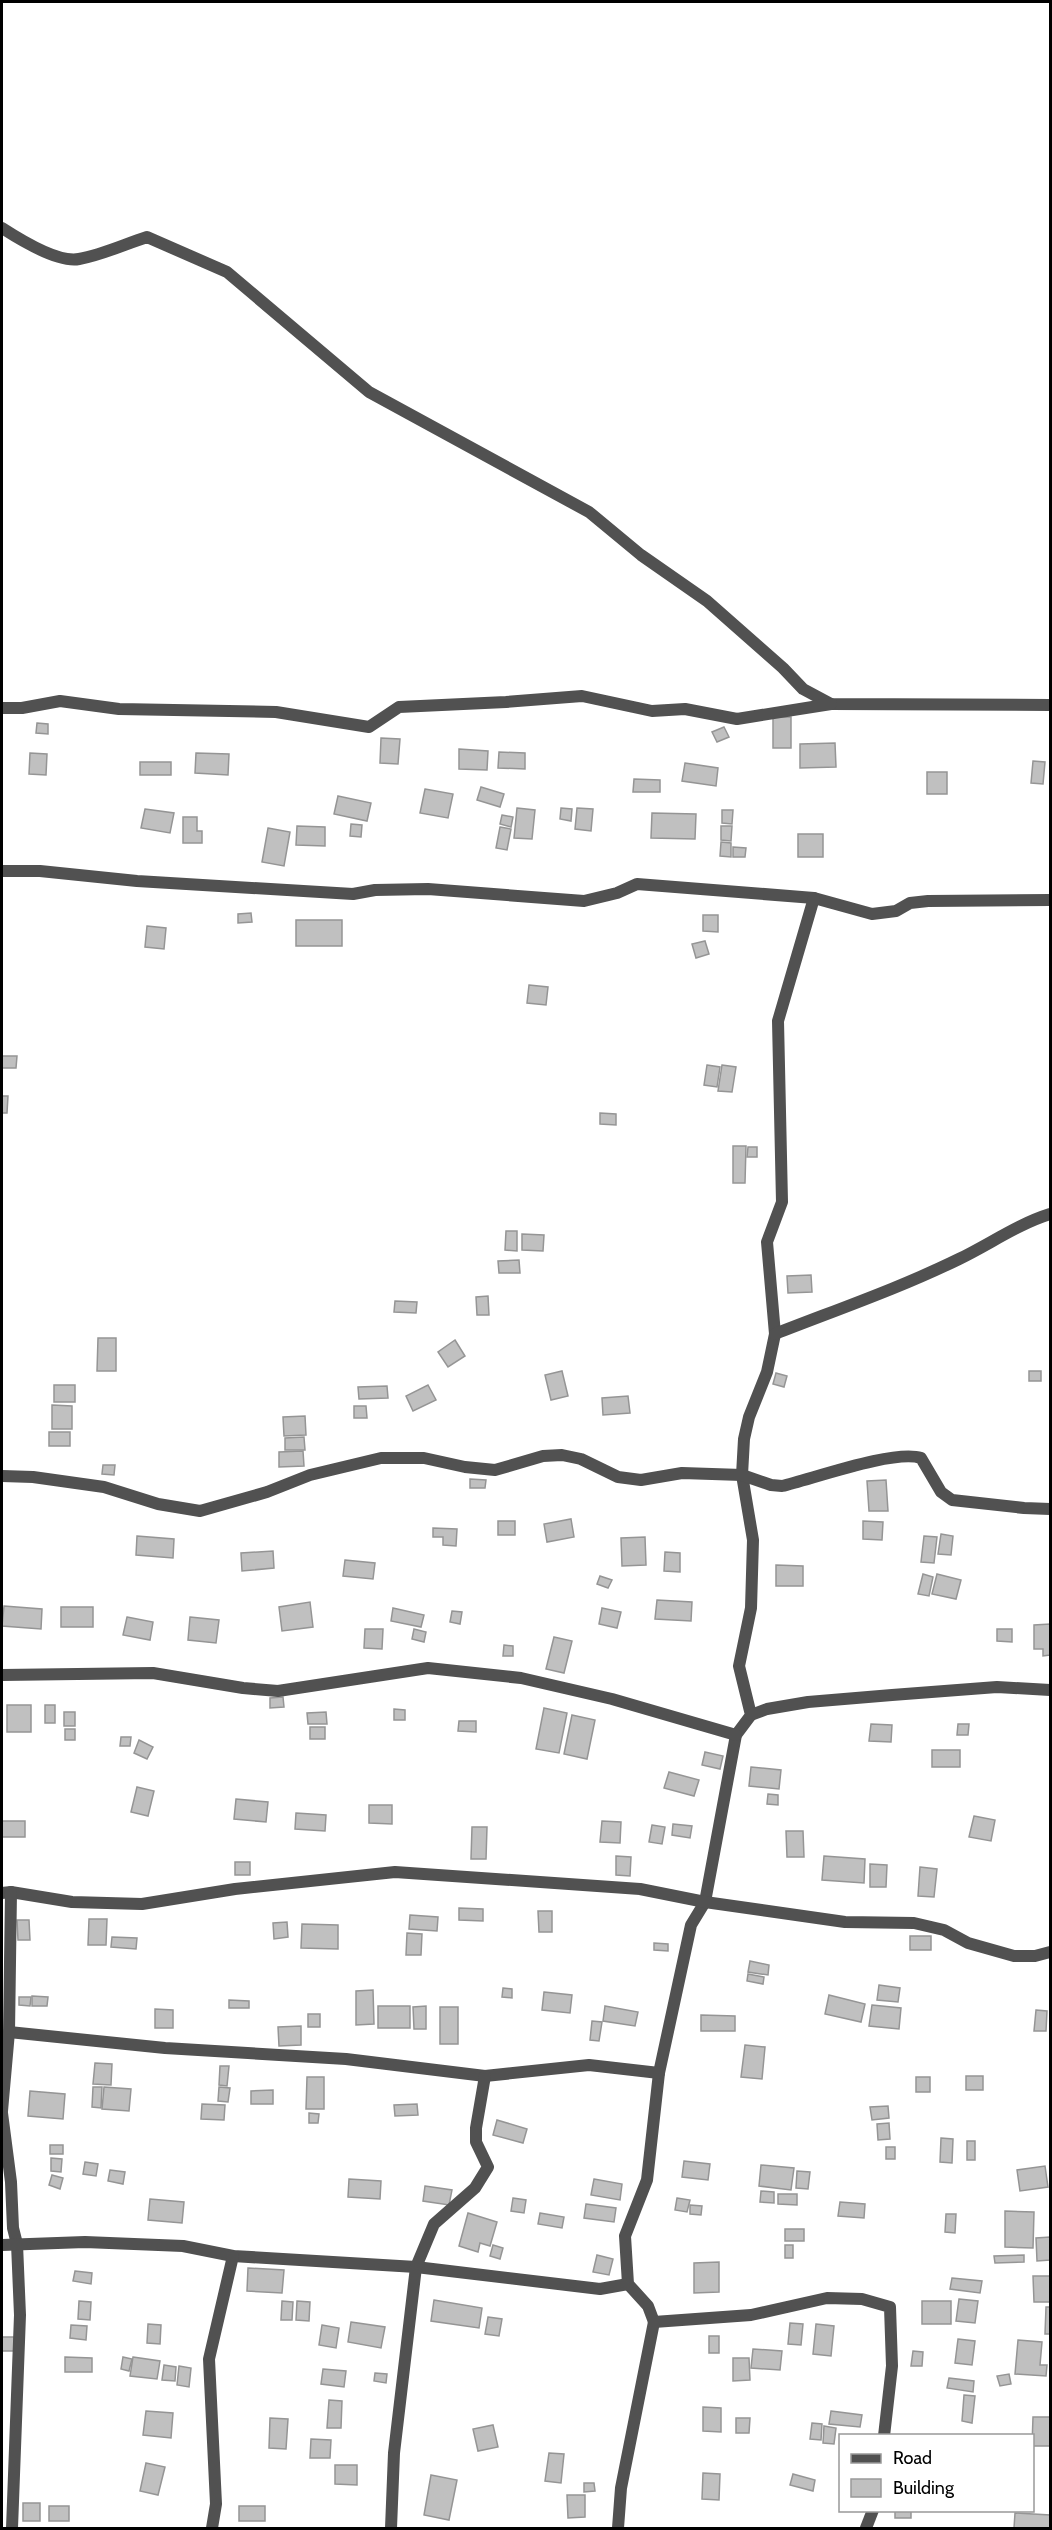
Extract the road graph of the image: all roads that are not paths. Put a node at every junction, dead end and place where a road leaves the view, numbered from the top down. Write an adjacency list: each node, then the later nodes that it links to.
1 (2, 228): 2 (street)
2 (831, 704): 3 (street); 4 (street)
3 (1050, 705)
4 (2, 708)
5 (2, 871): 6 (street)
6 (814, 898): 7 (street); 9 (street)
7 (1050, 900)
8 (1050, 1214): 9 (street)
9 (775, 1334): 10 (street)
10 (742, 1475): 11 (street); 12 (street); 15 (street)
11 (2, 1476)
12 (1050, 1509)
13 (2, 1675): 16 (street)
14 (1050, 1690): 15 (street)
15 (752, 1715): 16 (street)
16 (736, 1735): 18 (street)
17 (6, 1892): 18 (street); 20 (street)
18 (705, 1902): 19 (street); 21 (street)
19 (1050, 1952)
20 (9, 2032): 22 (street); 23 (street)
21 (659, 2073): 22 (street); 28 (street)
22 (485, 2076): 27 (street)
23 (2, 2112): 24 (street)
24 (17, 2244): 25 (street); 26 (street); 32 (street)
25 (2, 2245)
26 (233, 2256): 27 (street); 33 (street)
27 (416, 2267): 28 (street); 34 (street)
28 (628, 2284): 29 (street)
29 (654, 2322): 30 (street); 35 (street)
30 (884, 2434)
31 (873, 2512): 36 (street)
32 (12, 2529)
33 (212, 2529)
34 (391, 2529)
35 (618, 2529)
36 (866, 2529)

